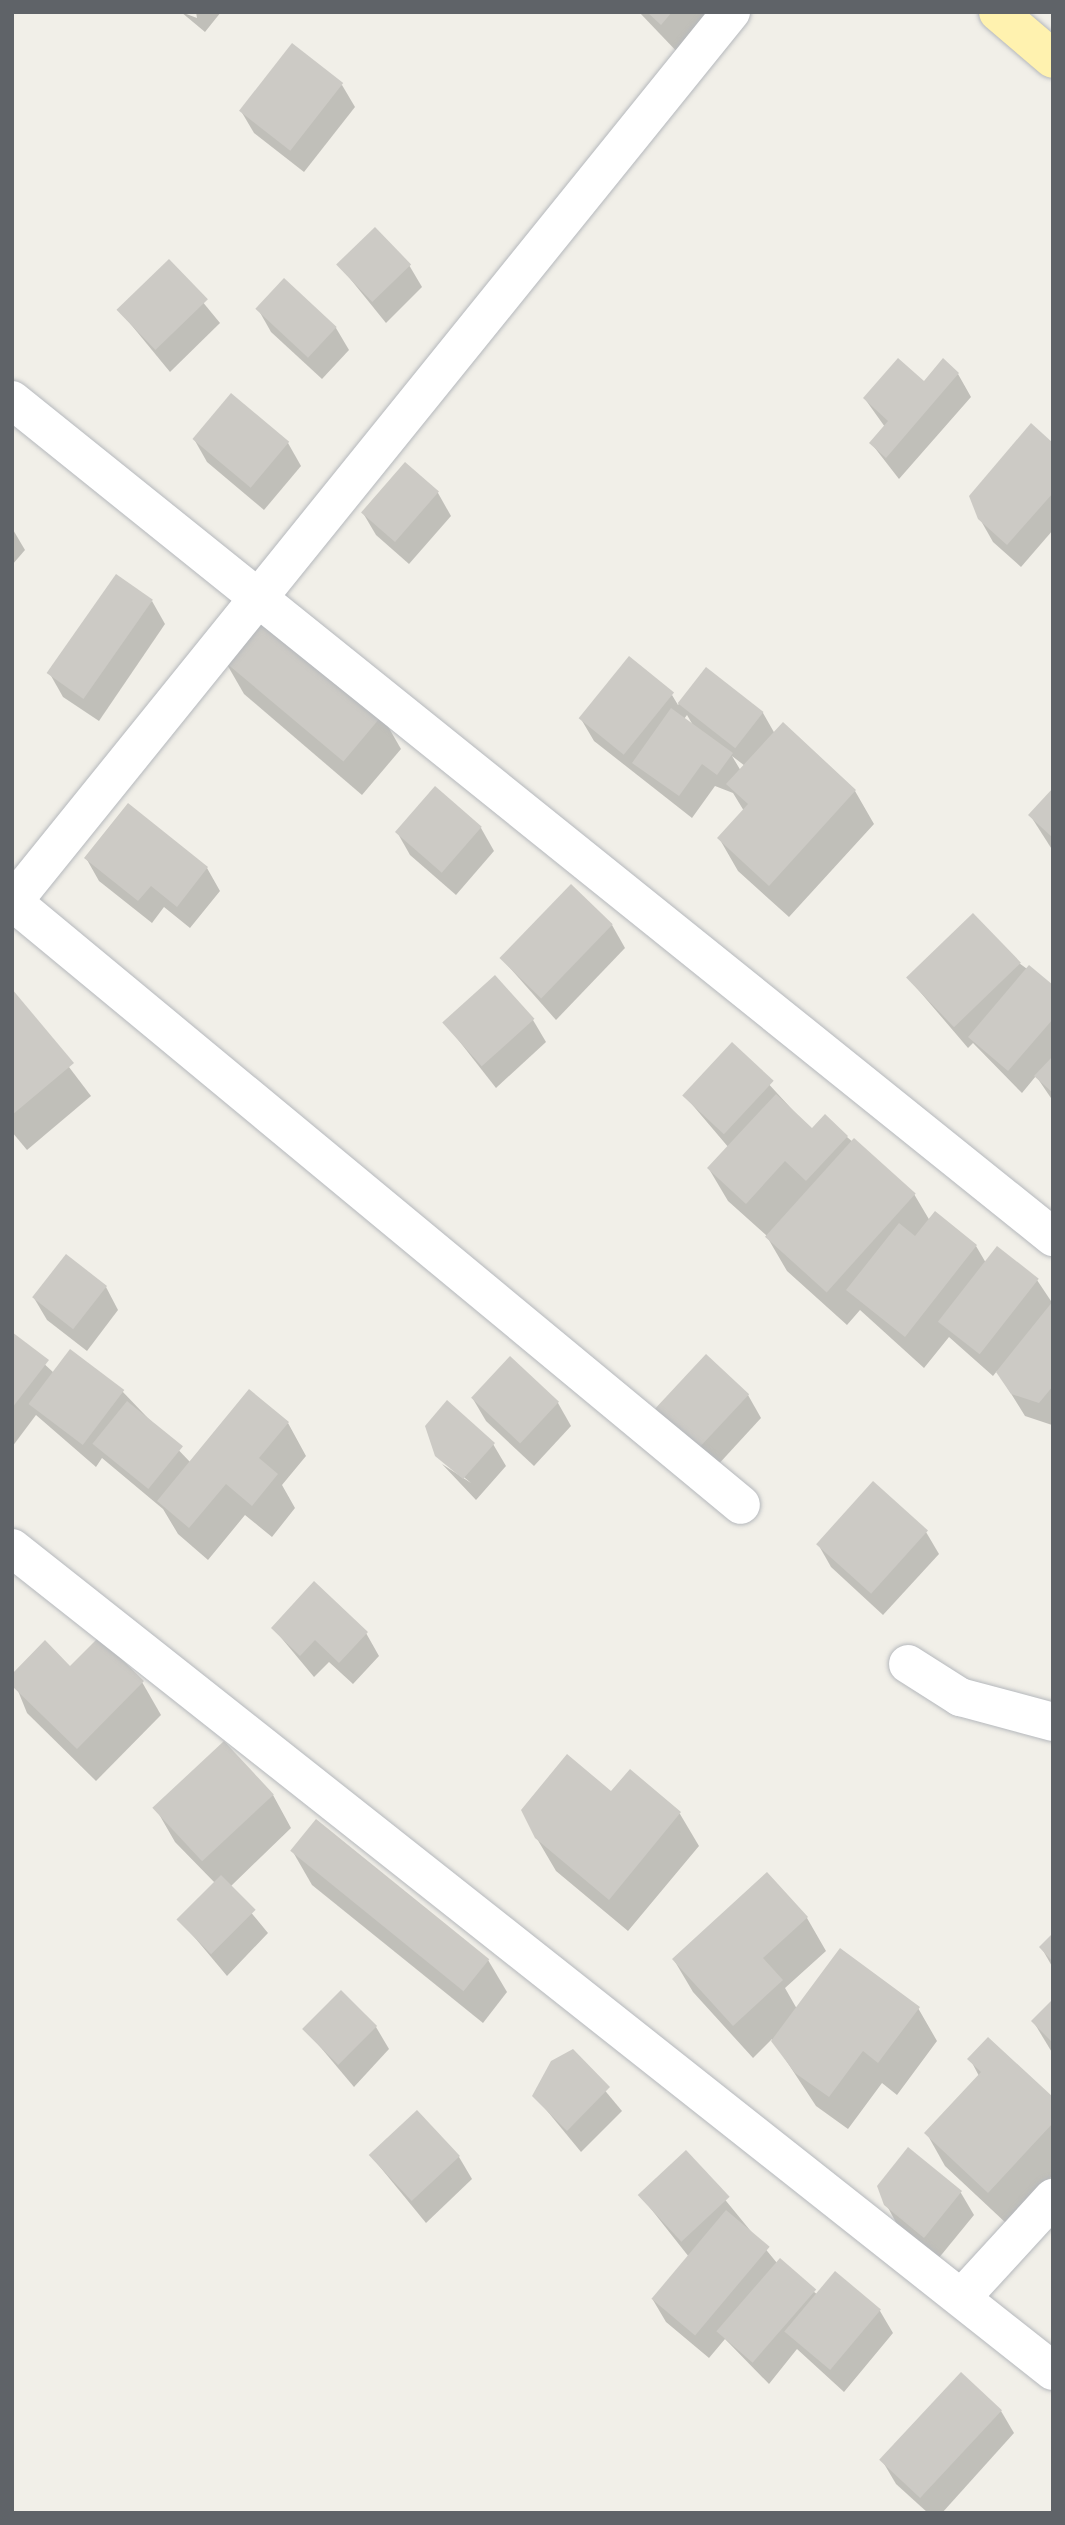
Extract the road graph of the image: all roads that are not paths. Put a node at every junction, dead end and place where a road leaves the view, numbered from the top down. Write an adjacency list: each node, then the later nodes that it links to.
1 (731, 12): 5 (street)
2 (998, 12): 3 (main road)
3 (1053, 59)
4 (12, 400): 5 (street)
5 (258, 598): 6 (street); 7 (street)
6 (13, 903): 8 (street)
7 (1053, 1237)
8 (741, 1505)
9 (12, 1548): 13 (street)
10 (908, 1664): 11 (street)
11 (1053, 1722)
12 (1053, 2198): 13 (street)
13 (964, 2295): 14 (street)
14 (1053, 2371)

